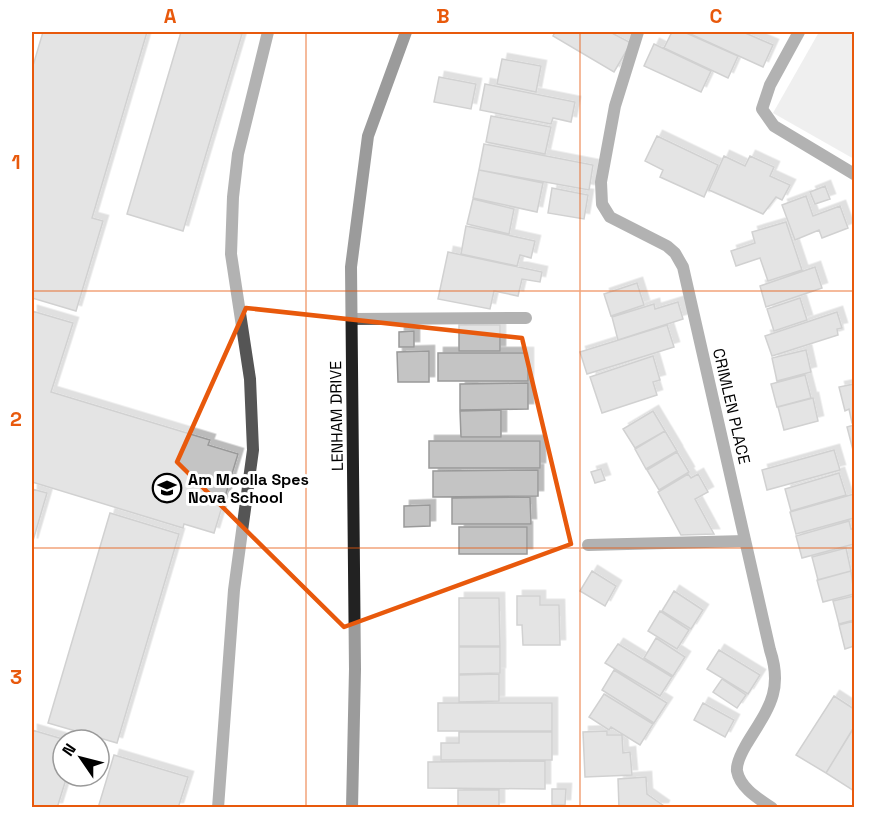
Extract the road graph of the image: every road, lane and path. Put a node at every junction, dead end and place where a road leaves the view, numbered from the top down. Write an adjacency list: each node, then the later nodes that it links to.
1 (268, 32): 10 (street)
2 (406, 32): 7 (street, LENHAM DRIVE)
3 (638, 32): 8 (street, CRIMLEN PLACE)
4 (799, 32): 5 (street)
5 (855, 174)
6 (526, 318): 7 (street)
7 (352, 319): 11 (street, LENHAM DRIVE)
8 (745, 541): 9 (street); 12 (street, CRIMLEN PLACE)
9 (588, 545)
10 (218, 807)
11 (352, 807)
12 (772, 807)

